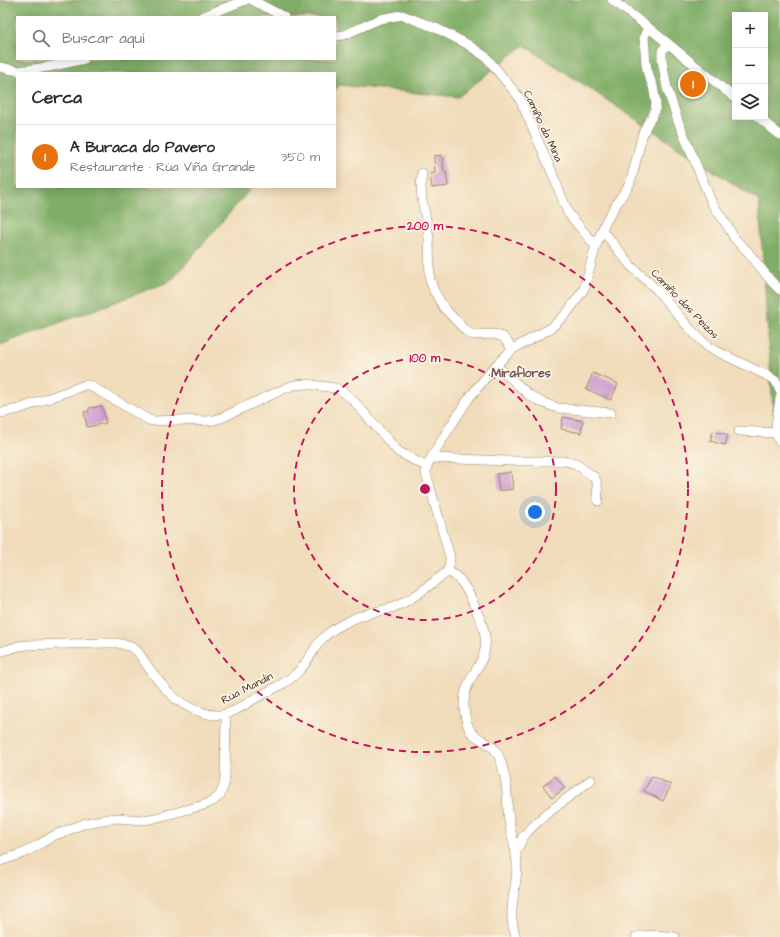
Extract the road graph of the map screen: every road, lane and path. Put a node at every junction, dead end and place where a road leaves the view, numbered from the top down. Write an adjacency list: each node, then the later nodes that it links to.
1 (246, 0): 4 (street)
2 (252, 0): 5 (street)
3 (612, 0): 6 (street)
4 (204, 16)
5 (282, 16)
6 (649, 28): 8 (street); 15 (street)
7 (336, 36): 16 (street, Camiño da Mina)
8 (668, 43): 11 (street); 17 (street)
9 (80, 60): 10 (street)
10 (0, 67)
11 (732, 96)
12 (762, 120): 13 (street)
13 (780, 135)
14 (422, 173): 18 (street)
15 (602, 233): 16 (street); 20 (street, Camiño das Peizas)
16 (596, 245): 18 (street)
17 (780, 290)
18 (513, 349): 19 (street)
19 (496, 365): 23 (street); 27 (street)
20 (780, 391)
21 (780, 398): 25 (street)
22 (0, 413): 28 (street)
23 (612, 414)
24 (739, 431): 25 (street)
25 (777, 433): 26 (street)
26 (780, 442)
27 (431, 458): 28 (street); 29 (street)
28 (427, 467): 30 (street)
29 (598, 501)
30 (447, 571): 32 (street, Rúa Mandín); 34 (street)
31 (0, 652): 32 (street, Rúa Mandín)
32 (226, 714): 35 (street)
33 (591, 780): 34 (street)
34 (516, 852): 36 (street)
35 (0, 861)
36 (516, 937)
37 (636, 937): 38 (street)
38 (676, 937)

